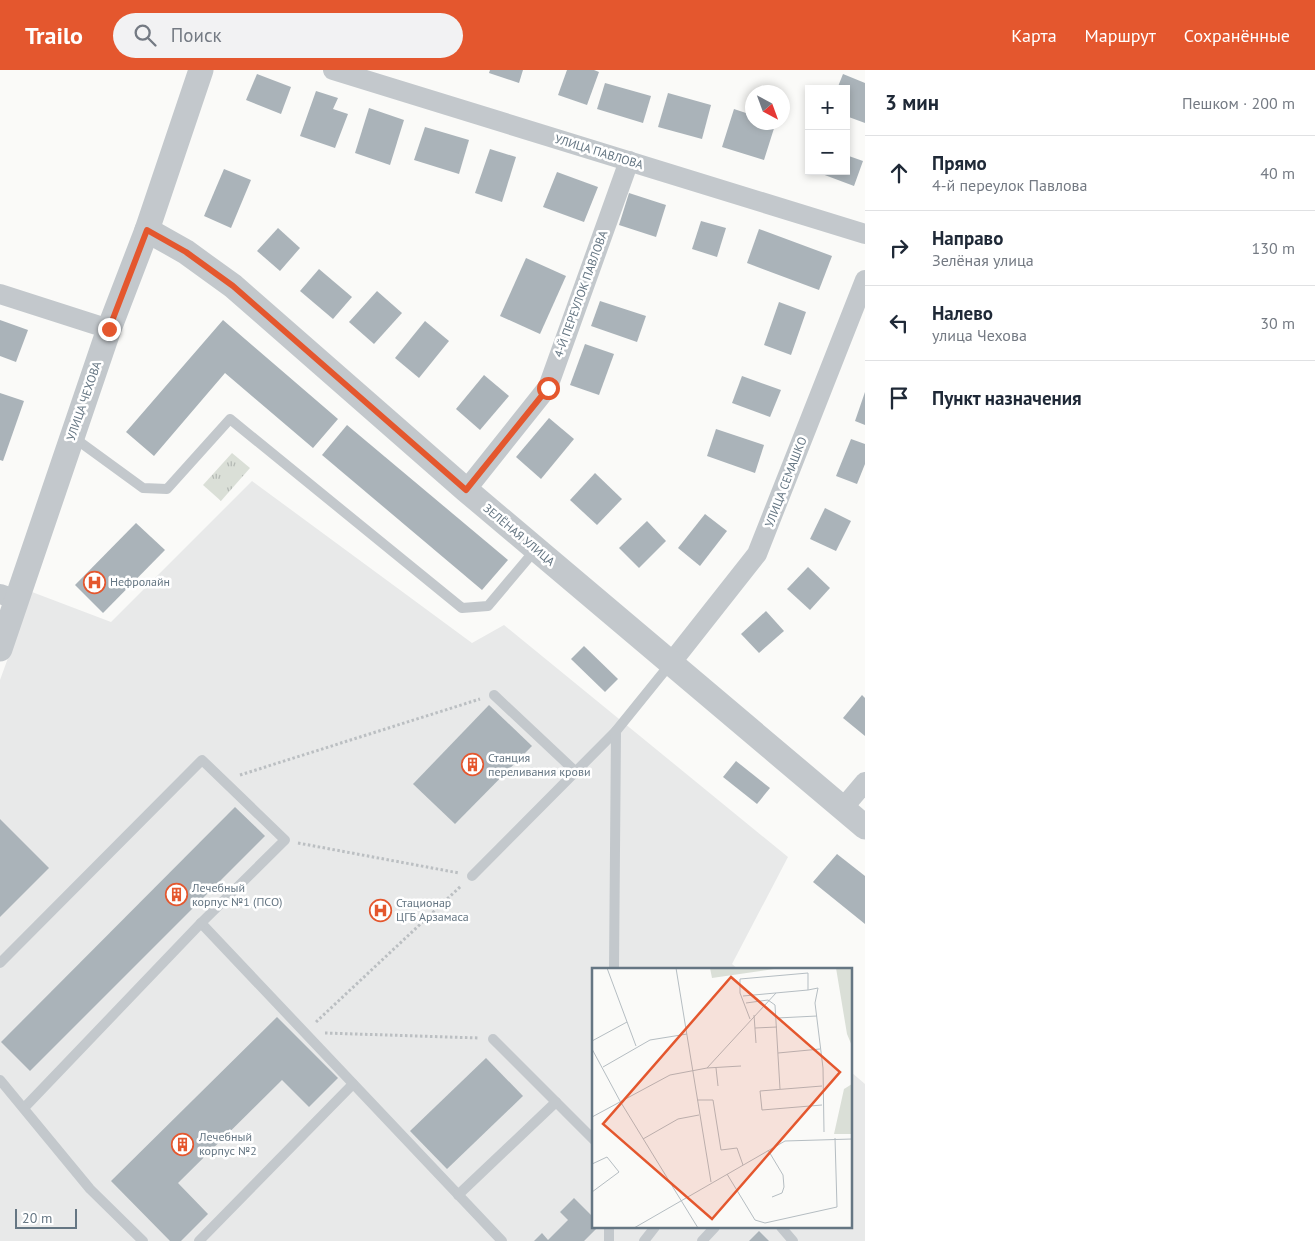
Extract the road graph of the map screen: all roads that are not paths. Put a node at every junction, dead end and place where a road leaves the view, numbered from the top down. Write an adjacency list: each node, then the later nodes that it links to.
1 (202, 70): 4 (street, УЛИЦА ЧЕХОВА)
2 (333, 70): 3 (street, УЛИЦА ПАВЛОВА)
3 (629, 161): 5 (street, УЛИЦА ПАВЛОВА); 10 (street, 4-Й ПЕРЕУЛОК ПАВЛОВА)
4 (147, 230): 8 (street, УЛИЦА ЧЕХОВА); 10 (street, ЗЕЛЁНАЯ УЛИЦА)
5 (865, 234)
6 (865, 280): 14 (street, УЛИЦА СЕМАШКО)
7 (0, 294): 8 (street)
8 (109, 329): 9 (street, УЛИЦА ЧЕХОВА)
9 (72, 437): 11 (lane); 12 (street, УЛИЦА ЧЕХОВА)
10 (466, 490): 11 (street, ЗЕЛЁНАЯ УЛИЦА)
11 (536, 549): 14 (street, ЗЕЛЁНАЯ УЛИЦА)
12 (8, 597): 13 (street, УЛИЦА ЧЕХОВА)
13 (0, 649)
14 (671, 663): 16 (lane); 19 (street, ЗЕЛЁНАЯ УЛИЦА)
15 (494, 695): 17 (lane)
16 (616, 731): 17 (lane); 24 (lane)
17 (576, 772): 21 (lane)
18 (865, 782): 19 (street)
19 (843, 808): 20 (street, ЗЕЛЁНАЯ УЛИЦА)
20 (865, 827)
21 (472, 876)
22 (201, 923): 23 (lane); 27 (lane); 29 (lane)
23 (0, 963)
24 (614, 968)
25 (493, 1039): 28 (lane)
26 (0, 1080): 29 (lane)
27 (353, 1084): 31 (lane); 38 (lane)
28 (556, 1102): 30 (lane); 31 (lane)
29 (24, 1108): 37 (lane)
30 (592, 1138)
31 (458, 1195): 36 (lane)
32 (609, 1228): 39 (lane)
33 (654, 1228): 40 (lane)
34 (714, 1228): 41 (lane)
35 (782, 1228): 42 (lane)
36 (498, 1240)
37 (143, 1241)
38 (199, 1241)
39 (609, 1241)
40 (644, 1241)
41 (702, 1241)
42 (793, 1241)

